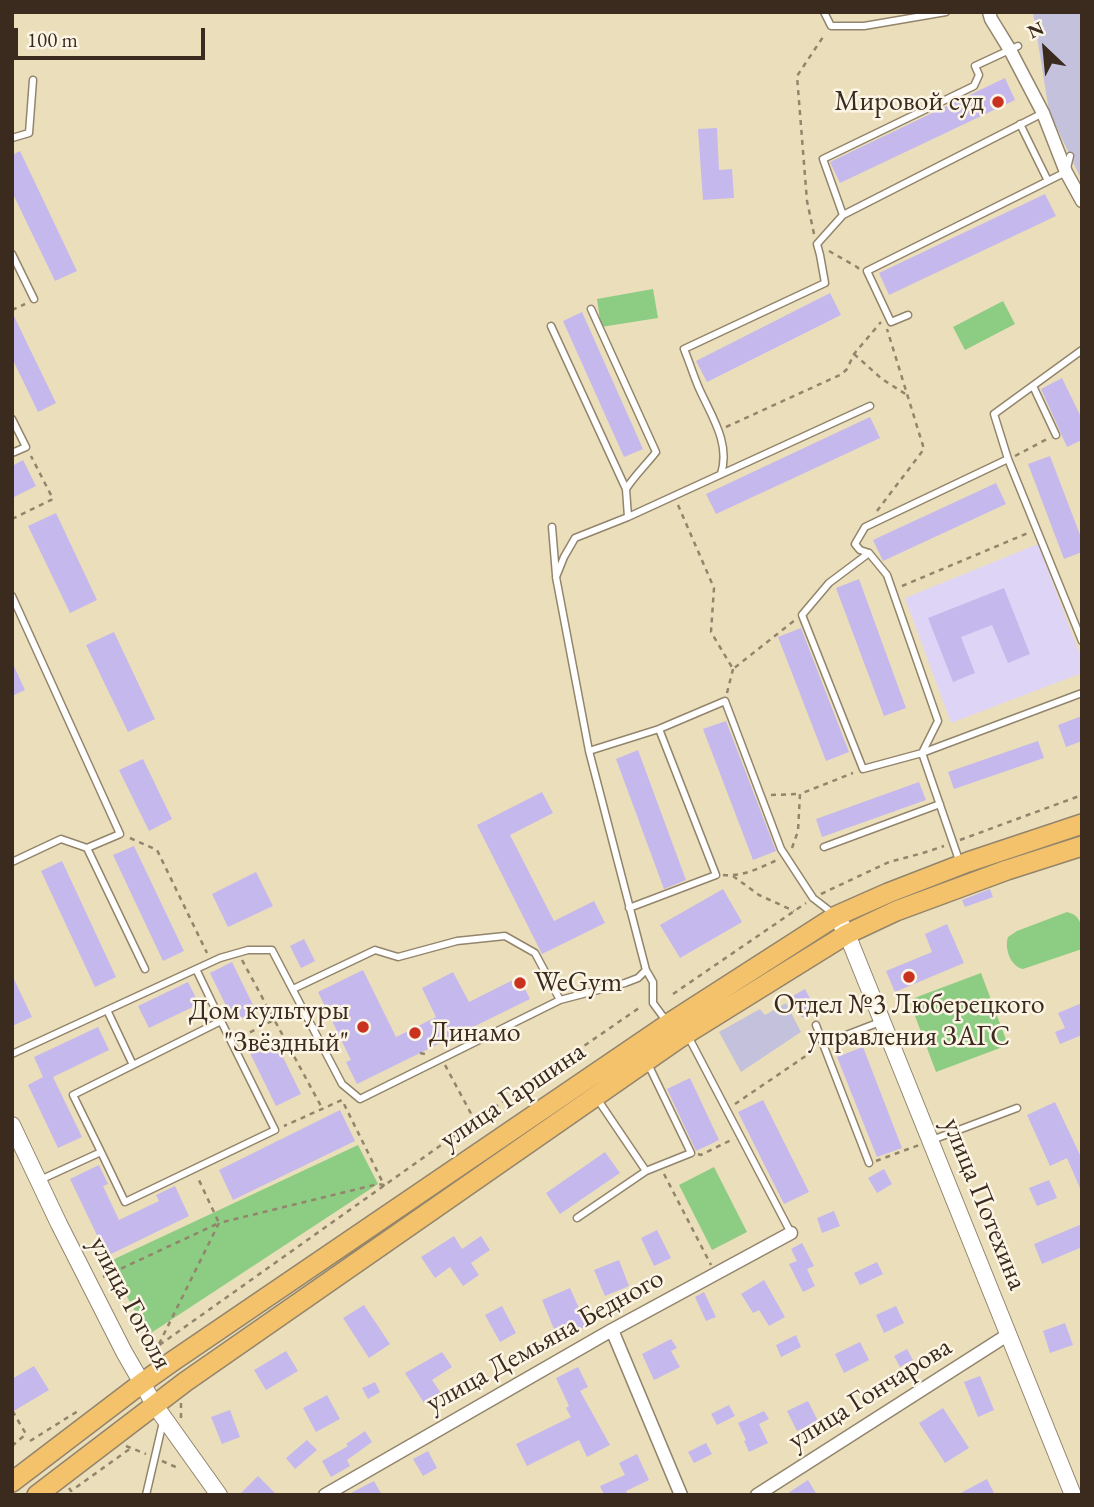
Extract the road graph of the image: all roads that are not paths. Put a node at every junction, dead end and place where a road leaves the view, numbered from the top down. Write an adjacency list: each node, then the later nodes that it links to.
1 (824, 12): 2 (lane)
2 (946, 12)
3 (989, 12): 4 (street)
4 (1014, 48): 6 (street); 13 (lane)
5 (33, 80): 8 (lane)
6 (1043, 113): 7 (lane); 10 (street)
7 (1020, 124): 11 (lane); 13 (lane)
8 (12, 138)
9 (1070, 156): 10 (lane)
10 (1066, 172): 11 (lane); 12 (street)
11 (1048, 181): 17 (lane)
12 (1082, 201)
13 (843, 215): 26 (lane)
14 (12, 254): 15 (lane)
15 (34, 299)
16 (591, 310): 27 (lane)
17 (908, 316)
18 (551, 326): 27 (lane)
19 (1082, 350): 20 (lane)
20 (1032, 386): 23 (lane); 25 (lane)
21 (870, 406): 26 (lane)
22 (12, 419): 24 (lane)
23 (1056, 435)
24 (12, 453)
25 (1008, 458): 30 (lane); 33 (lane)
26 (721, 474): 28 (lane)
27 (626, 489): 28 (lane)
28 (628, 517): 31 (lane)
29 (552, 527): 31 (lane)
30 (869, 553): 37 (lane); 37 (lane)
31 (556, 577): 36 (lane)
32 (12, 596): 42 (lane)
33 (1082, 641)
34 (1082, 693): 37 (lane)
35 (659, 729): 36 (lane); 45 (lane); 46 (lane)
36 (589, 751): 45 (lane)
37 (922, 753): 38 (lane)
38 (940, 804): 41 (lane); 44 (lane)
39 (1082, 824): 44 (main road, улица Гаршина)
40 (1082, 846): 47 (main road, улица Гаршина)
41 (824, 847)
42 (87, 848): 43 (lane); 48 (lane)
43 (12, 862)
44 (961, 864): 46 (main road, улица Гаршина)
45 (629, 908): 50 (lane)
46 (836, 916): 47 (street, улица Потехина); 56 (main road, улица Гаршина)
47 (847, 934): 55 (street, улица Потехина); 58 (main road, улица Гаршина)
48 (145, 969)
49 (196, 969): 51 (lane); 53 (lane); 54 (lane)
50 (646, 970): 52 (lane); 56 (lane)
51 (293, 989): 52 (lane); 52 (lane)
52 (560, 1000)
53 (107, 1010): 60 (lane); 62 (lane)
54 (221, 1021): 62 (lane); 67 (lane)
55 (882, 1021): 59 (lane); 66 (street, улица Потехина)
56 (668, 1024): 75 (main road, улица Гаршина)
57 (816, 1025): 59 (lane)
58 (686, 1034): 61 (main road, улица Гаршина); 72 (lane)
59 (823, 1044): 68 (lane)
60 (12, 1054)
61 (646, 1061): 63 (main road, улица Гаршина); 69 (lane)
62 (132, 1065): 67 (lane)
63 (596, 1096): 69 (lane); 76 (main road, улица Гаршина)
64 (1017, 1108): 66 (lane)
65 (12, 1125): 70 (street, улица Гоголя)
66 (930, 1140): 74 (street, улица Потехина)
67 (101, 1152): 70 (lane)
68 (870, 1163)
69 (646, 1171): 71 (lane)
70 (38, 1181): 75 (street, улица Гоголя)
71 (577, 1219)
72 (791, 1233): 73 (street, улица Демьяна Бедного)
73 (612, 1330): 81 (street, улица Демьяна Бедного); 82 (street)
74 (1009, 1334): 83 (street, улица Гончарова); 84 (street, улица Потехина)
75 (142, 1383): 76 (street, улица Гоголя); 77 (main road, улица Гаршина)
76 (159, 1411): 78 (main road, улица Гаршина); 79 (lane); 80 (street, улица Гоголя)
77 (12, 1482)
78 (37, 1495)
79 (146, 1495)
80 (219, 1495)
81 (325, 1495)
82 (681, 1495)
83 (757, 1495)
84 (1073, 1495)

